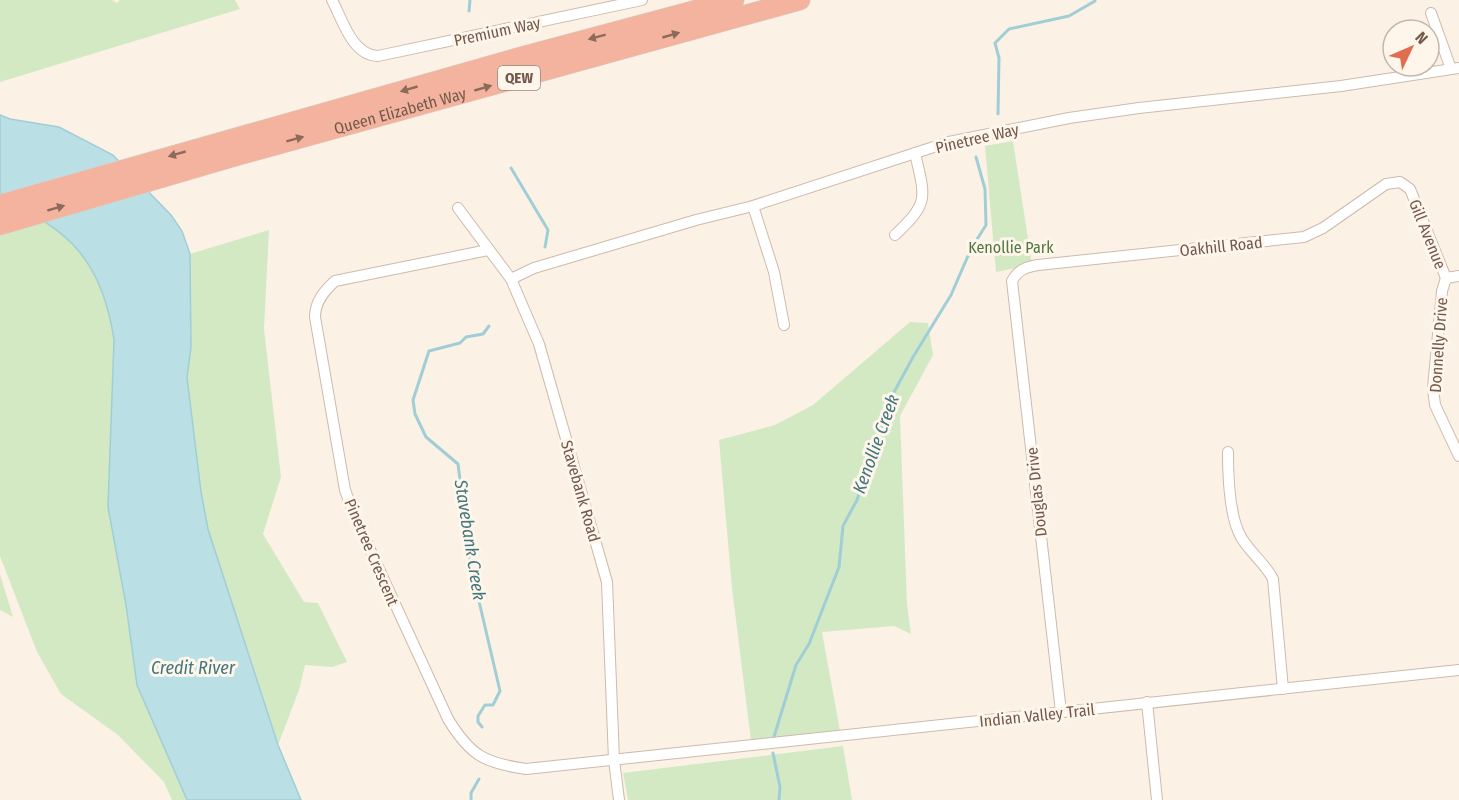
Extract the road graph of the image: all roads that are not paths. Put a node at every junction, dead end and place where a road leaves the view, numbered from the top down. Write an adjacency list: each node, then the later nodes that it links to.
1 (332, 0): 2 (street, Premium Way)
2 (642, 0)
3 (734, 0): 7 (highway, Queen Elizabeth Way / QEW, one-way to 7)
4 (800, 0): 7 (highway, Queen Elizabeth Way / QEW, one-way to 4)
5 (1431, 13): 6 (street)
6 (1455, 68): 8 (street, Pinetree Way)
7 (236, 146): 10 (highway, Queen Elizabeth Way / QEW, one-way to 10); 13 (highway, Queen Elizabeth Way / QEW, one-way to 7)
8 (915, 153): 11 (street, Pinetree Way); 14 (street)
9 (1410, 189): 16 (street, Oakhill Road); 18 (street, Gill Avenue)
10 (0, 205)
11 (753, 206): 19 (street, Pinetree Way); 20 (street)
12 (458, 208): 15 (street, Stavebank Road)
13 (0, 225)
14 (895, 236)
15 (488, 250): 19 (street, Stavebank Road); 27 (street, Pinetree Crescent)
16 (1017, 273): 26 (street, Douglas Drive)
17 (1459, 276): 18 (street, Donnelly Drive)
18 (1446, 278): 22 (street, Donnelly Drive)
19 (511, 279): 27 (street, Stavebank Road)
20 (784, 325)
21 (1228, 452): 24 (street)
22 (1459, 456)
23 (1459, 670): 24 (street, Indian Valley Trail)
24 (1283, 688): 25 (street, Indian Valley Trail)
25 (1147, 702): 26 (street, Indian Valley Trail); 29 (street)
26 (1061, 712): 27 (street, Indian Valley Trail)
27 (614, 760): 28 (street, Stavebank Road)
28 (619, 800)
29 (1157, 800)

